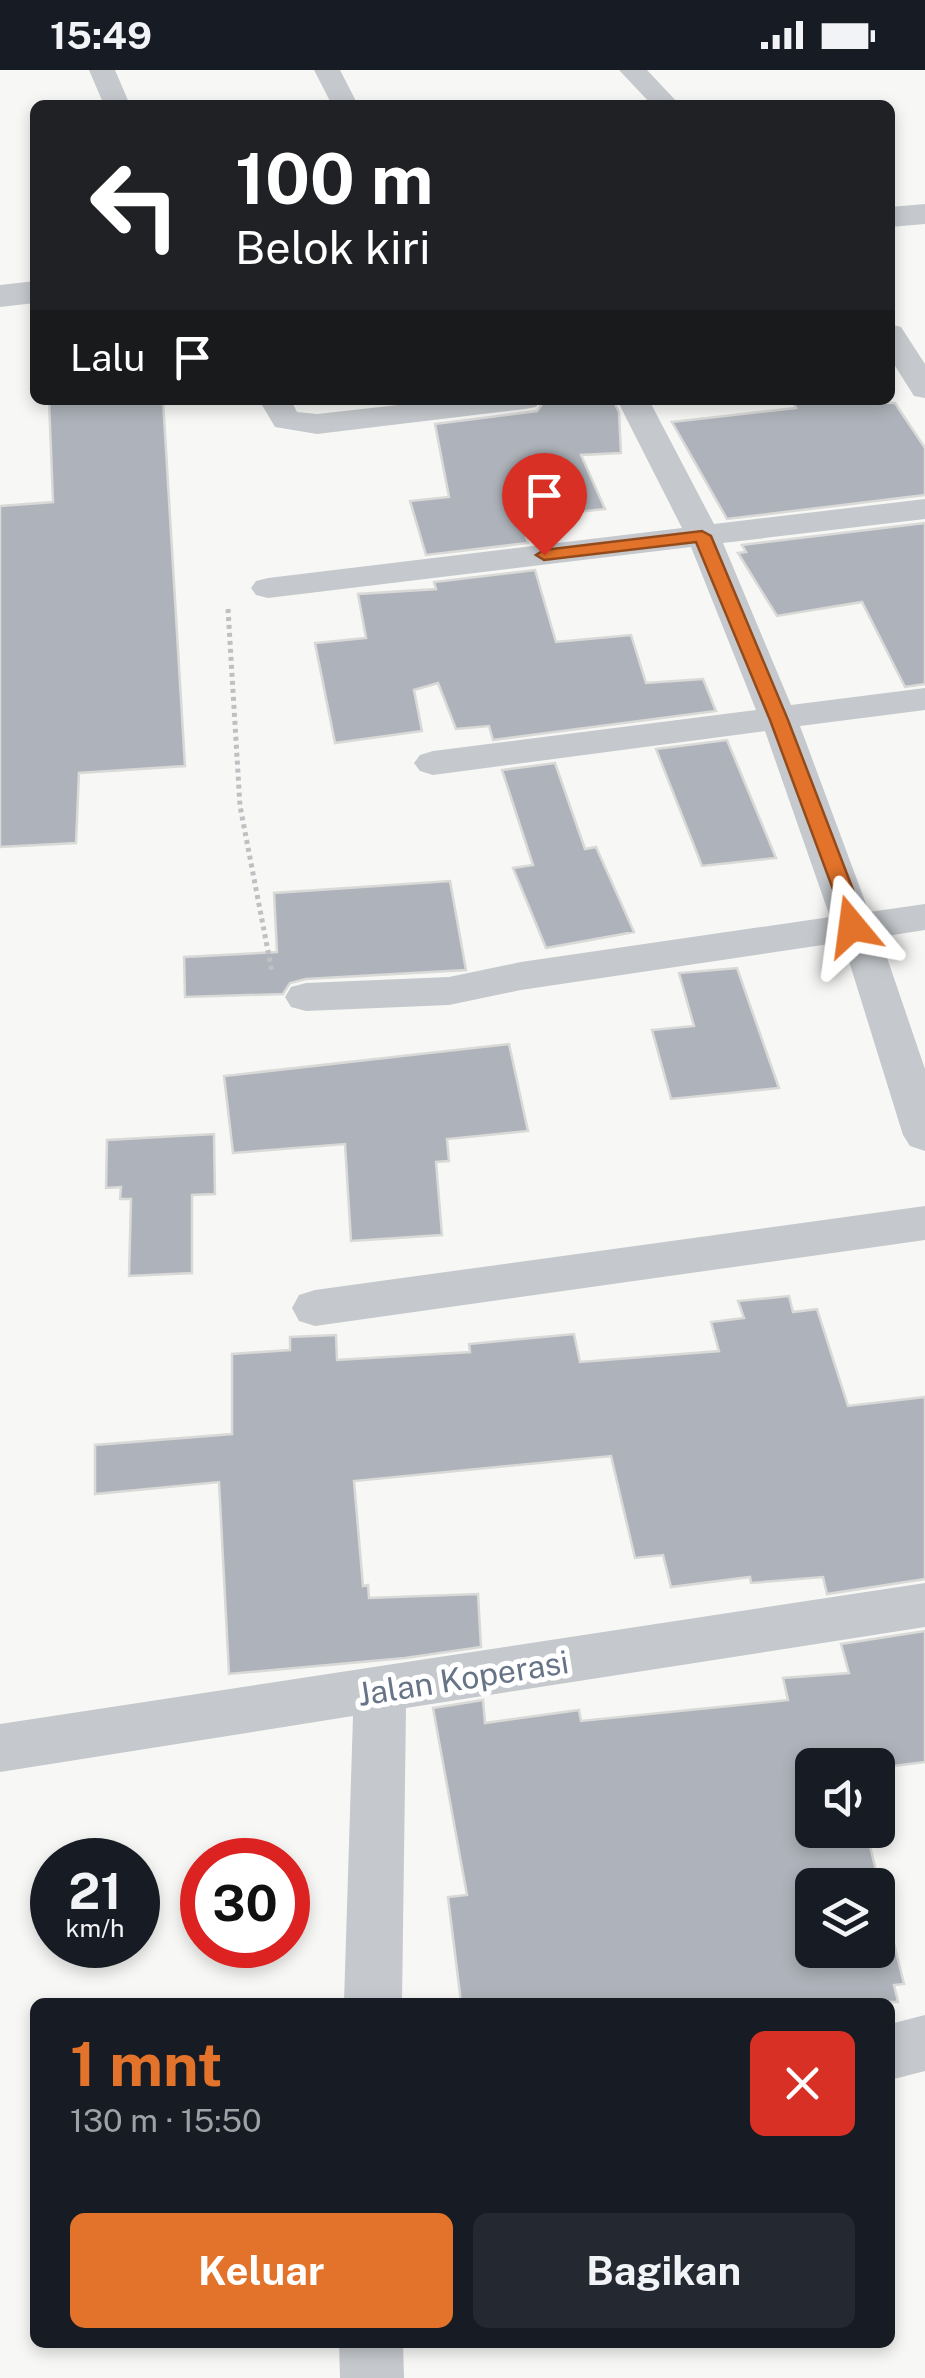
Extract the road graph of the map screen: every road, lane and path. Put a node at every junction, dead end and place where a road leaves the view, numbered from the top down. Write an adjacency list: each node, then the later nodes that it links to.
1 (102, 70): 4 (street)
2 (326, 70): 5 (street)
3 (632, 70): 6 (street)
4 (116, 100)
5 (343, 100)
6 (662, 100)
7 (925, 214): 8 (street)
8 (895, 217)
9 (30, 293): 10 (street)
10 (0, 296)
11 (895, 341): 12 (street)
12 (925, 389)
13 (278, 405): 14 (street)
14 (482, 405)
15 (637, 405): 17 (street)
16 (925, 509): 17 (street)
17 (702, 536): 18 (street); 20 (street)
18 (268, 588): 24 (path)
19 (925, 700): 20 (street)
20 (779, 720): 21 (street); 23 (street)
21 (433, 763)
22 (925, 917): 23 (street)
23 (852, 926): 24 (street); 25 (street)
24 (306, 998)
25 (925, 1135)
26 (925, 1223): 27 (street)
27 (315, 1308)
28 (925, 1604): 29 (street, Jalan Koperasi)
29 (380, 1692): 30 (street, Jalan Koperasi); 31 (street)
30 (0, 1748)
31 (373, 1998)
32 (925, 2043): 33 (street)
33 (895, 2051)
34 (372, 2348): 35 (street)
35 (372, 2378)

